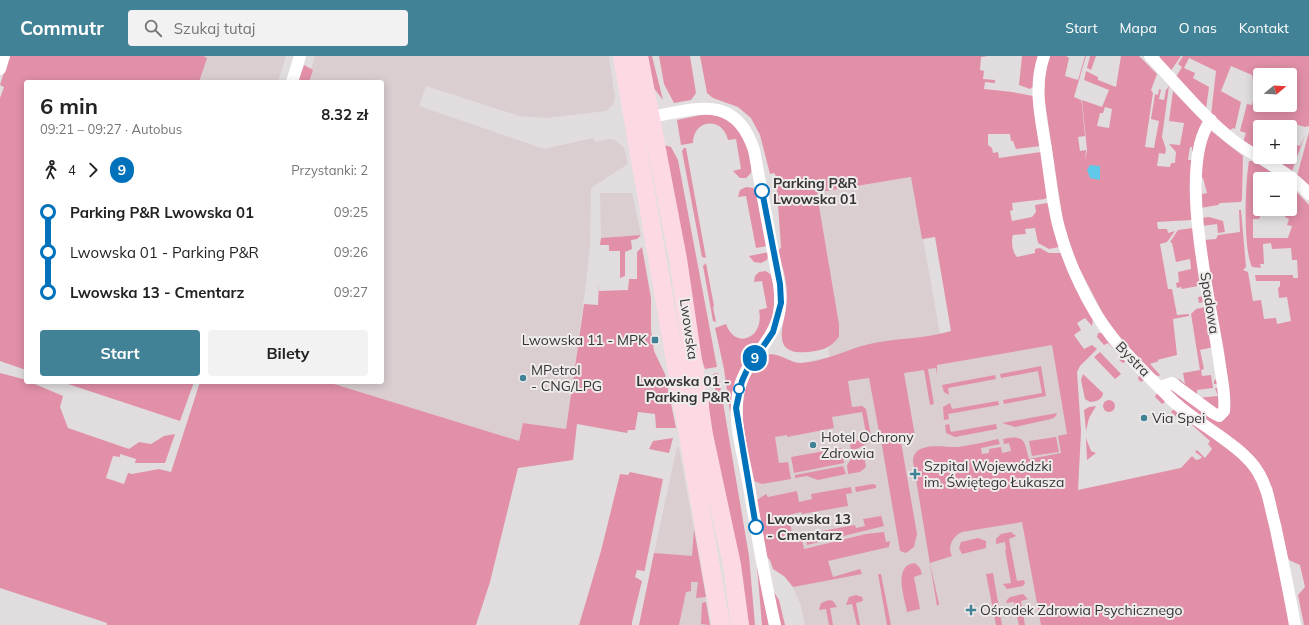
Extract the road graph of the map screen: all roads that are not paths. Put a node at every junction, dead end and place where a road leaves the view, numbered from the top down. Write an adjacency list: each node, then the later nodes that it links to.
1 (4, 56): 7 (street)
2 (300, 56): 8 (street)
3 (622, 56): 10 (main road, Lwowska)
4 (639, 56): 9 (main road, Lwowska)
5 (1044, 56): 13 (street, Bystra)
6 (1150, 56): 11 (street)
7 (0, 69)
8 (293, 80)
9 (650, 117): 10 (street); 15 (main road, Lwowska); 16 (street)
10 (633, 120): 14 (main road, Lwowska)
11 (1210, 120): 12 (street); 13 (street, Spadowa)
12 (1309, 194)
13 (1161, 388): 17 (street, Bystra)
14 (721, 625)
15 (740, 625)
16 (774, 625)
17 (1295, 625)

